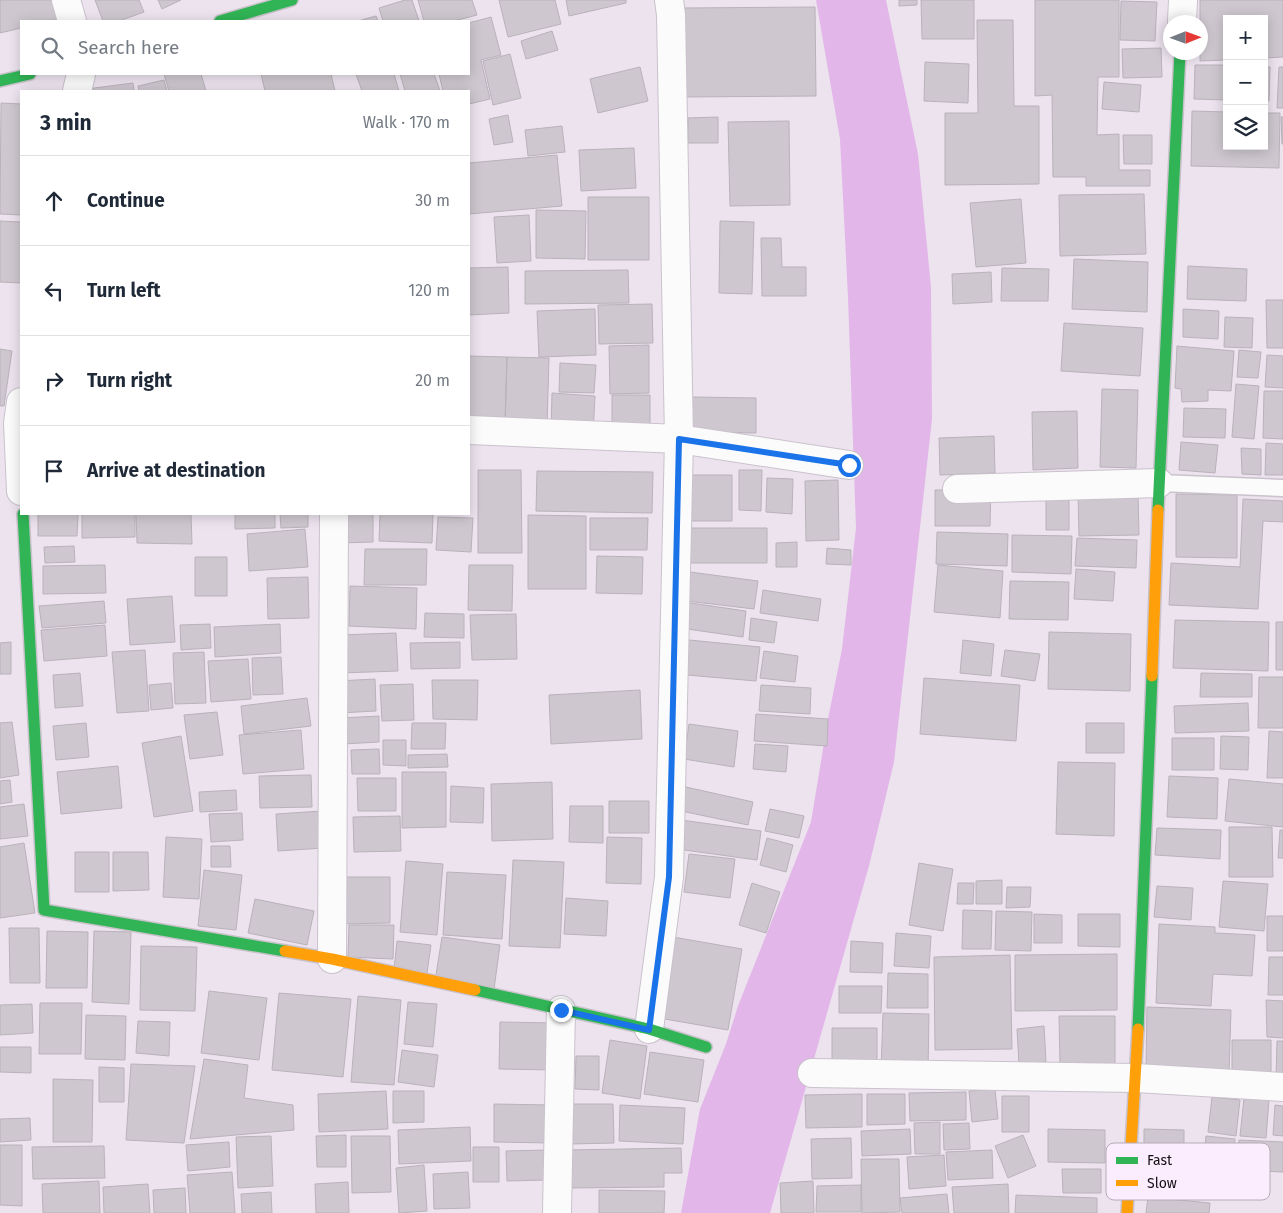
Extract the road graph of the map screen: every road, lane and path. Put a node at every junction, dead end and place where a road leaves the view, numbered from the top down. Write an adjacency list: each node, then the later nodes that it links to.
1 (66, 0): 6 (street)
2 (292, 0): 7 (street)
3 (669, 0): 14 (street)
4 (1183, 0): 5 (street)
5 (1182, 15)
6 (72, 20)
7 (223, 20)
8 (1180, 60): 16 (street)
9 (26, 75): 11 (street)
10 (80, 75): 12 (street)
11 (0, 81)
12 (77, 90)
13 (470, 430): 14 (street)
14 (679, 439): 15 (street); 23 (street)
15 (849, 465)
16 (1159, 484): 17 (lane); 18 (street); 26 (street)
17 (1283, 488)
18 (957, 489)
19 (22, 515): 21 (street)
20 (334, 515): 21 (street)
21 (332, 959): 22 (street)
22 (561, 1010): 23 (street); 30 (street)
23 (649, 1030): 24 (street)
24 (706, 1047)
25 (812, 1073): 26 (street)
26 (1136, 1078): 27 (street); 28 (street)
27 (1283, 1087)
28 (1131, 1143)
29 (1127, 1200): 31 (street)
30 (557, 1213)
31 (1126, 1213)

